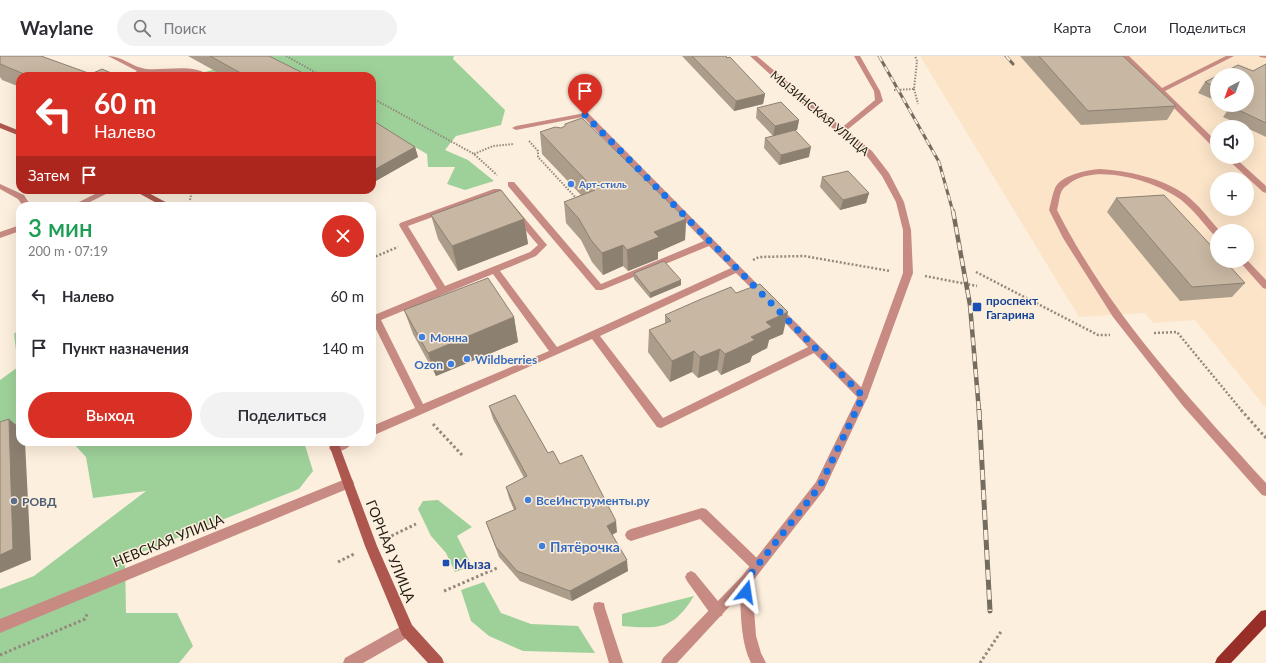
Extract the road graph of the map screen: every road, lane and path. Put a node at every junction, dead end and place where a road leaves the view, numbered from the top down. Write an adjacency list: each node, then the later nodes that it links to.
1 (111, 56): 10 (street)
2 (286, 56): 12 (path)
3 (753, 56): 22 (street, МЫЗИНСКАЯ УЛИЦА)
4 (857, 56): 16 (street)
5 (915, 56): 13 (path)
6 (1125, 56): 14 (street)
7 (1231, 56): 14 (street)
8 (1262, 56): 9 (street)
9 (1266, 56)
10 (143, 71): 11 (street)
11 (199, 72)
12 (315, 72)
13 (914, 88): 16 (path); 17 (path)
14 (1161, 91): 24 (street)
15 (376, 100): 27 (path)
16 (879, 101): 22 (street)
17 (918, 104)
18 (540, 123): 20 (street); 23 (street); 44 (street)
19 (0, 125): 21 (main road)
20 (516, 128)
21 (16, 131)
22 (842, 132): 49 (street, МЫЗИНСКАЯ УЛИЦА)
23 (549, 133)
24 (1210, 139)
25 (516, 144): 27 (path)
26 (538, 151): 36 (path)
27 (474, 154): 29 (path)
28 (1237, 164): 31 (street)
29 (511, 184): 44 (street)
30 (0, 186): 37 (street)
31 (1266, 190)
32 (101, 194): 38 (street)
33 (146, 194): 39 (main road)
34 (191, 194): 35 (path)
35 (190, 200)
36 (580, 201)
37 (25, 202)
38 (84, 202)
39 (161, 202)
40 (1210, 226): 57 (street)
41 (16, 229): 42 (street)
42 (0, 235)
43 (413, 241): 45 (path); 48 (street); 53 (street)
44 (710, 242): 47 (street)
45 (376, 256)
46 (1249, 268): 52 (street)
47 (737, 269): 49 (path); 56 (street); 58 (street)
48 (495, 270): 53 (street); 59 (street)
49 (908, 272): 51 (path); 60 (street, МЫЗИНСКАЯ УЛИЦА)
50 (976, 272): 57 (path)
51 (977, 286)
52 (1266, 286)
53 (443, 291): 54 (street)
54 (376, 319)
55 (376, 324): 61 (street)
56 (594, 334): 58 (street); 59 (street)
57 (1131, 335): 63 (path); 67 (street)
58 (814, 348): 60 (street)
59 (555, 352): 61 (street)
60 (863, 396): 69 (street, МЫЗИНСКАЯ УЛИЦА)
61 (421, 410): 62 (street); 65 (path)
62 (376, 430)
63 (1266, 438)
64 (334, 446): 66 (main road, ГОРНАЯ УЛИЦА)
65 (462, 455)
66 (348, 483): 73 (street, НЕВСКАЯ УЛИЦА); 79 (main road, ГОРНАЯ УЛИЦА)
67 (1266, 491)
68 (631, 535): 69 (street)
69 (757, 566): 72 (street, МЫЗИНСКАЯ УЛИЦА)
70 (497, 568): 74 (path)
71 (691, 577): 76 (street)
72 (746, 580): 76 (street, МЫЗИНСКАЯ УЛИЦА); 86 (street)
73 (97, 586): 78 (street, НЕВСКАЯ УЛИЦА); 81 (path)
74 (444, 591)
75 (600, 608): 84 (street)
76 (717, 611): 85 (street, МЫЗИНСКАЯ УЛИЦА)
77 (1266, 616): 88 (main road)
78 (0, 626)
79 (407, 630): 82 (street); 83 (main road, ГОРНАЯ УЛИЦА)
80 (1002, 630): 87 (path)
81 (0, 655)
82 (350, 663)
83 (437, 663)
84 (616, 663)
85 (668, 663)
86 (759, 663)
87 (980, 663)
88 (1222, 663)

